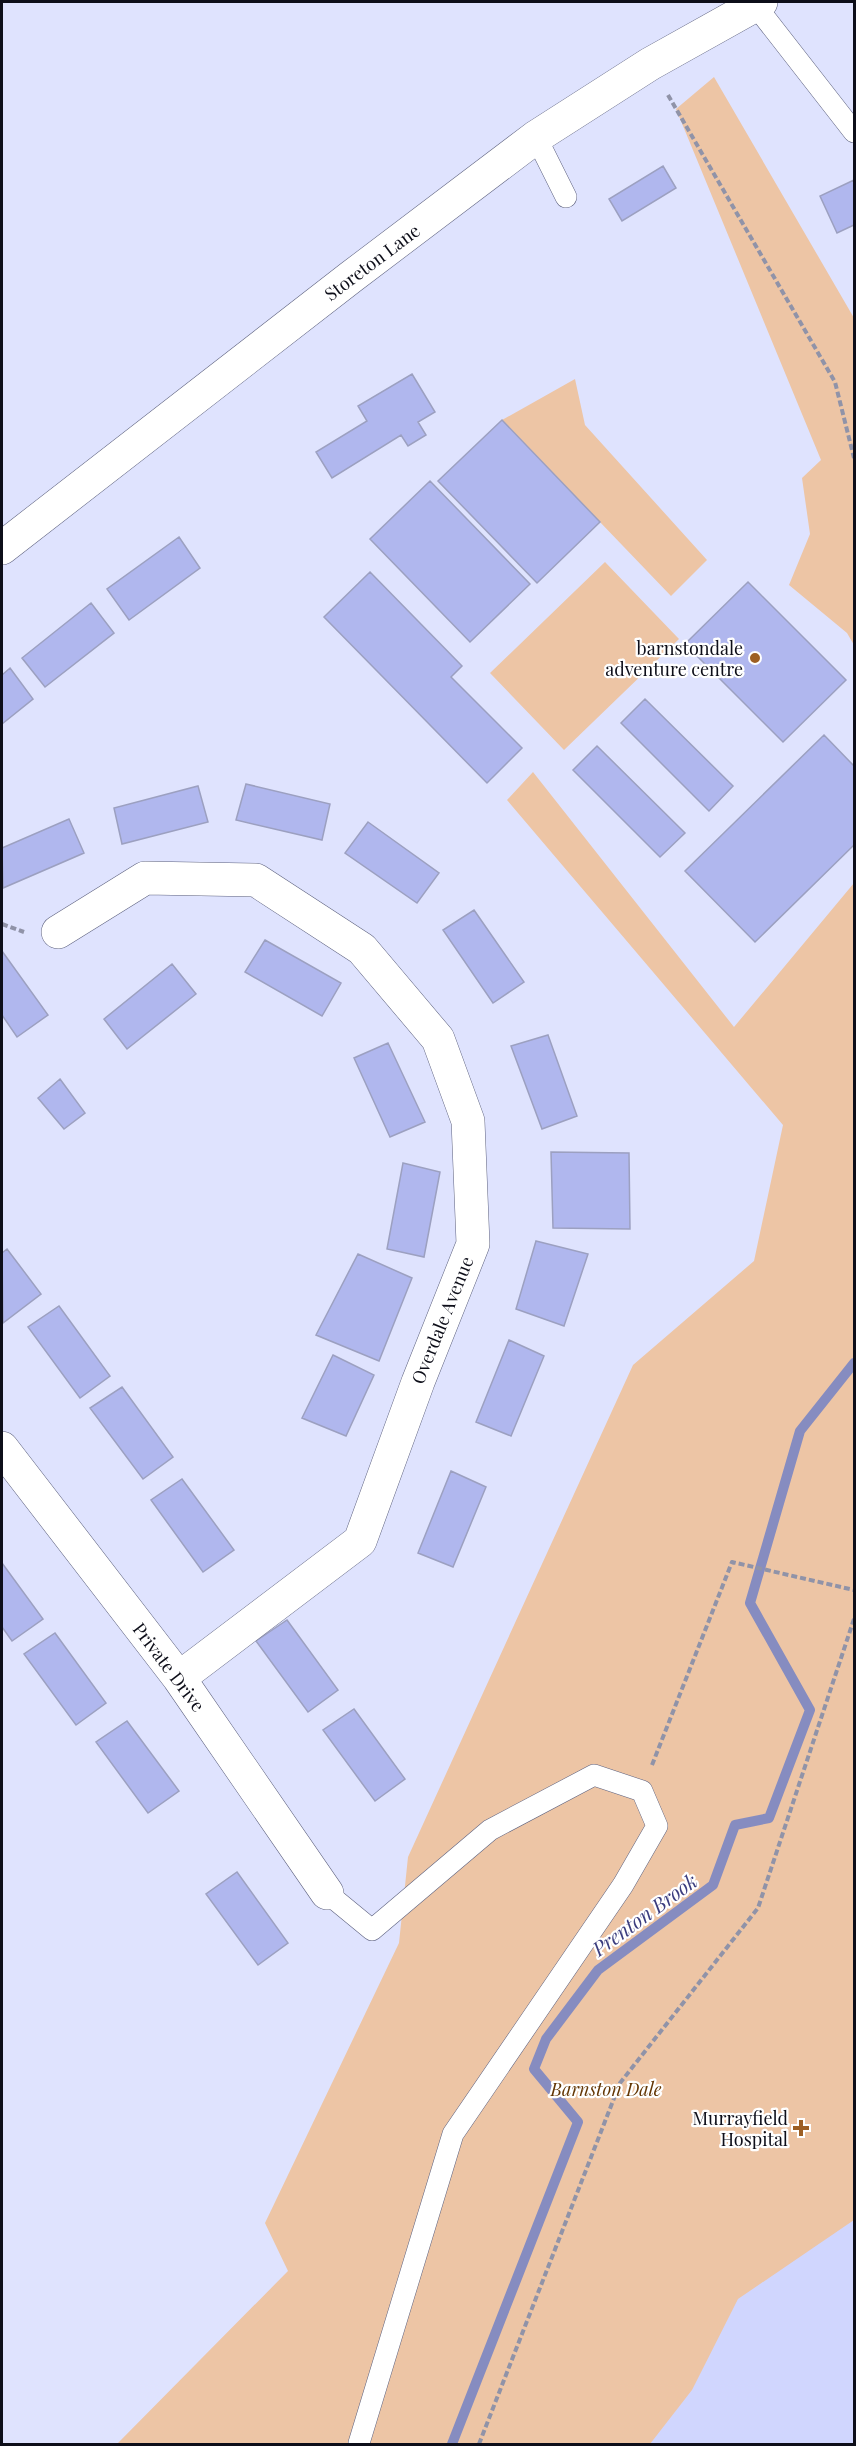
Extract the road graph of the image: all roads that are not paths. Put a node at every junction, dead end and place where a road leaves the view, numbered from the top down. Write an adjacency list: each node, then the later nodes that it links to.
1 (758, 3): 2 (lane); 3 (street, Storeton Lane)
2 (855, 132)
3 (536, 137): 4 (lane); 5 (street, Storeton Lane)
4 (566, 197)
5 (2, 548)
6 (58, 932): 8 (street, Overdale Avenue)
7 (2, 1448): 8 (street, Private Drive)
8 (179, 1678): 9 (street, Private Drive)
9 (327, 1893): 10 (lane)
10 (359, 2443)

